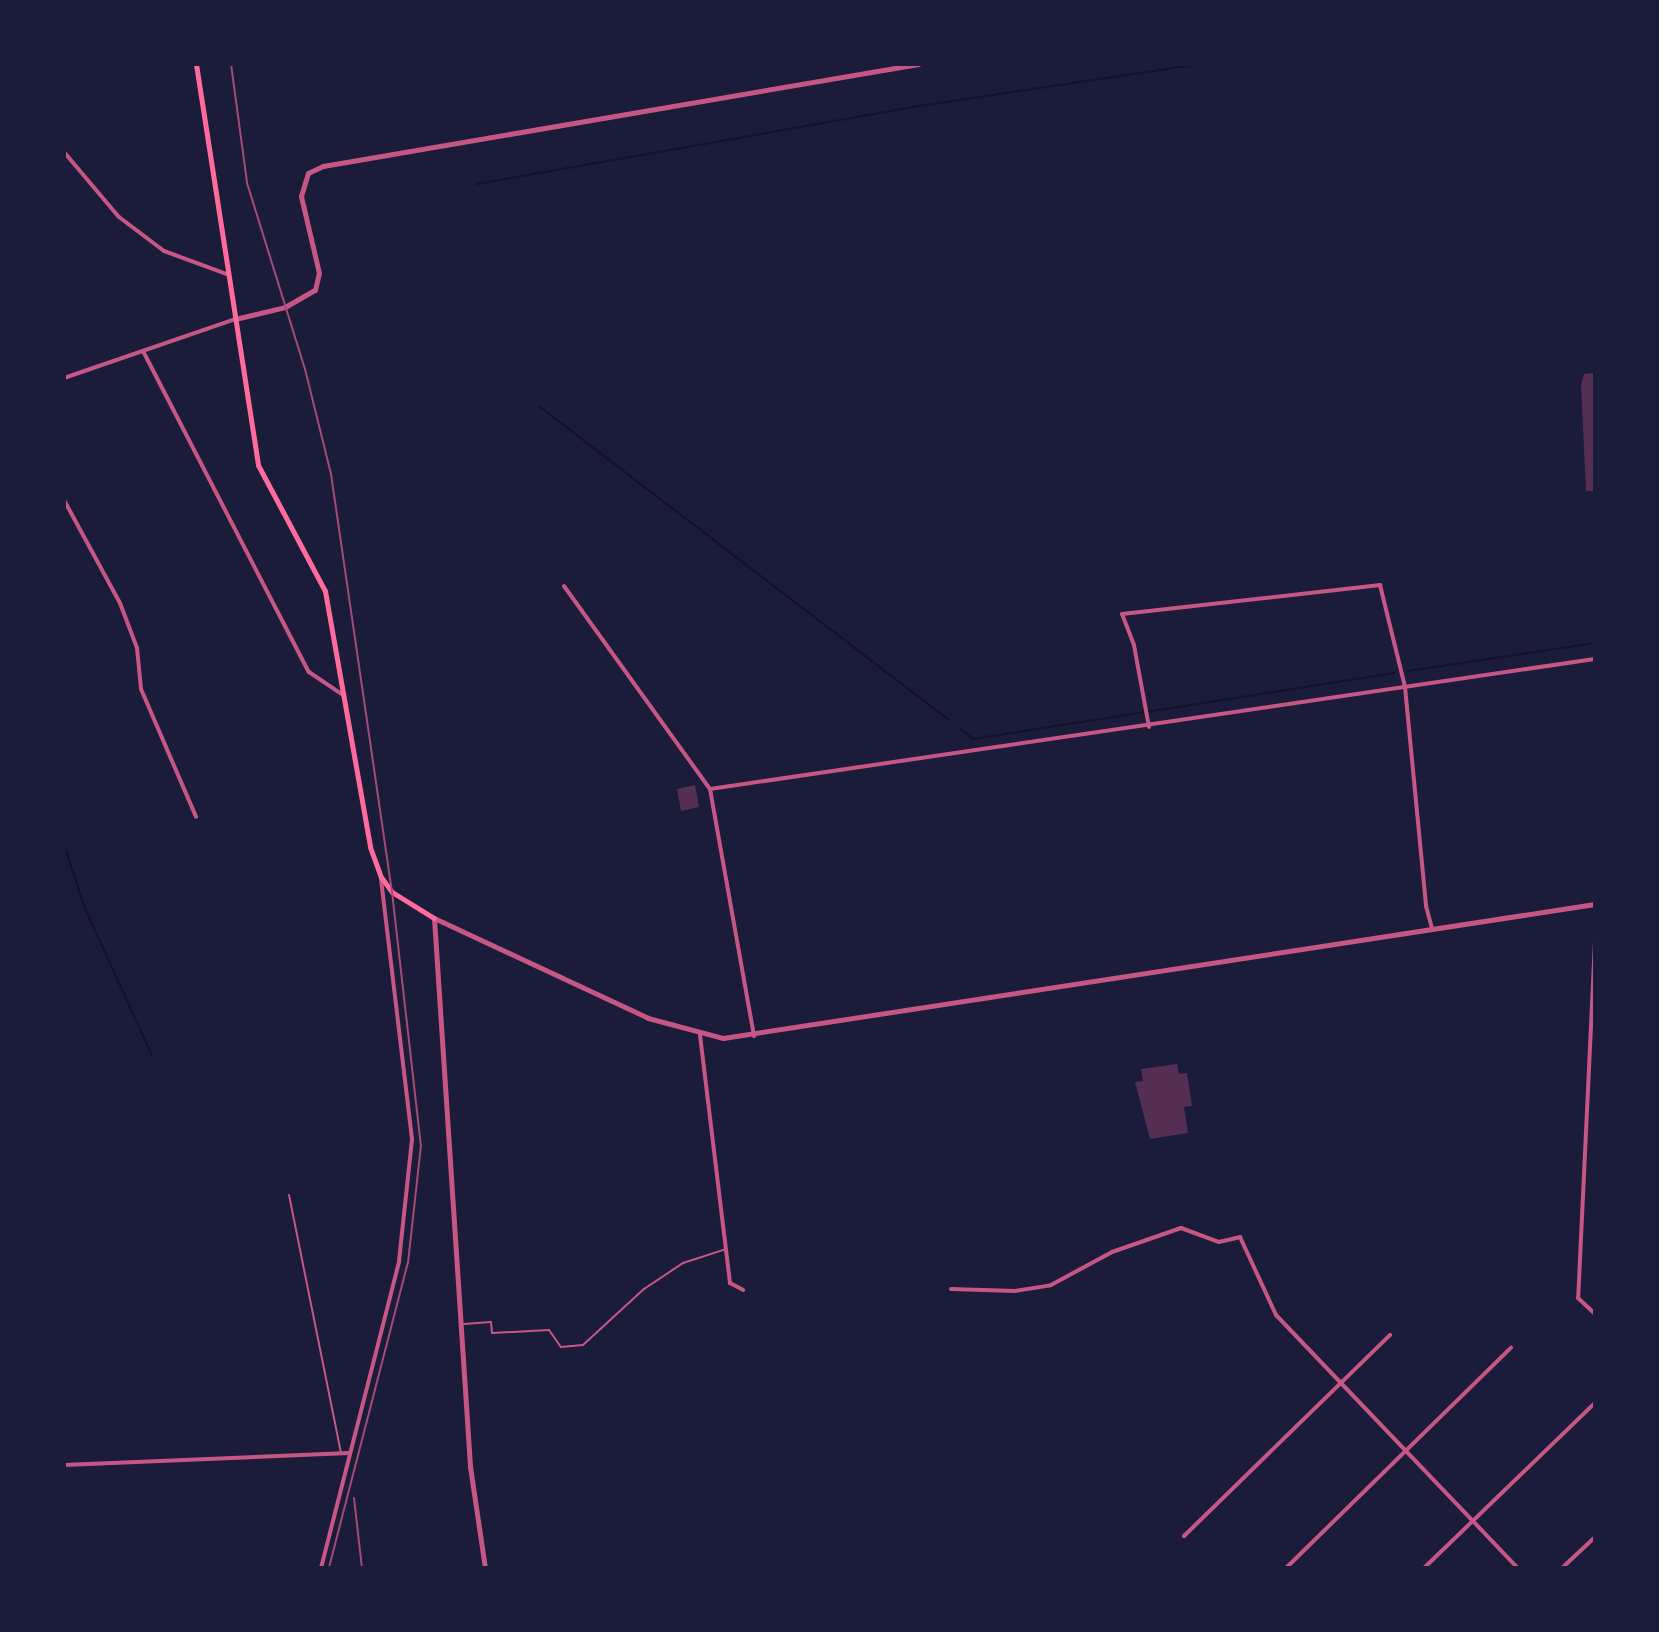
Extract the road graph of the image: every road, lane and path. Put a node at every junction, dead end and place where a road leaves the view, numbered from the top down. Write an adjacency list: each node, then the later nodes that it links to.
1 (196, 64): 5 (main road)
2 (918, 64): 3 (street)
3 (877, 67): 6 (street)
4 (64, 152): 5 (street)
5 (227, 274): 6 (main road)
6 (235, 319): 7 (street); 13 (main road)
7 (143, 351): 8 (street); 13 (street)
8 (64, 378)
9 (64, 500): 16 (street)
10 (564, 586): 15 (street)
11 (1595, 659): 12 (street)
12 (1405, 687): 14 (street); 14 (street); 20 (street)
13 (344, 695): 17 (main road)
14 (1149, 727): 15 (street)
15 (710, 789): 23 (street)
16 (196, 817)
17 (381, 877): 19 (main road); 36 (street)
18 (1595, 904): 20 (street)
19 (434, 918): 22 (street); 29 (street)
20 (1432, 928): 23 (street)
21 (1595, 941): 28 (street)
22 (700, 1035): 23 (street); 25 (street)
23 (754, 1036)
24 (289, 1195): 35 (lane)
25 (728, 1248): 27 (street); 29 (lane)
26 (951, 1289): 32 (street)
27 (743, 1290)
28 (1595, 1314)
29 (461, 1324): 42 (street)
30 (1390, 1335): 32 (street)
31 (1511, 1348): 34 (street)
32 (1340, 1381): 34 (street); 39 (street)
33 (1595, 1403): 38 (street)
34 (1405, 1448): 38 (street); 43 (street)
35 (341, 1453): 36 (street); 37 (street)
36 (350, 1453): 41 (street)
37 (64, 1465)
38 (1471, 1520): 44 (street); 45 (street)
39 (1184, 1536)
40 (1595, 1537): 46 (street)
41 (321, 1568)
42 (485, 1568)
43 (1286, 1568)
44 (1424, 1568)
45 (1518, 1568)
46 (1562, 1568)

